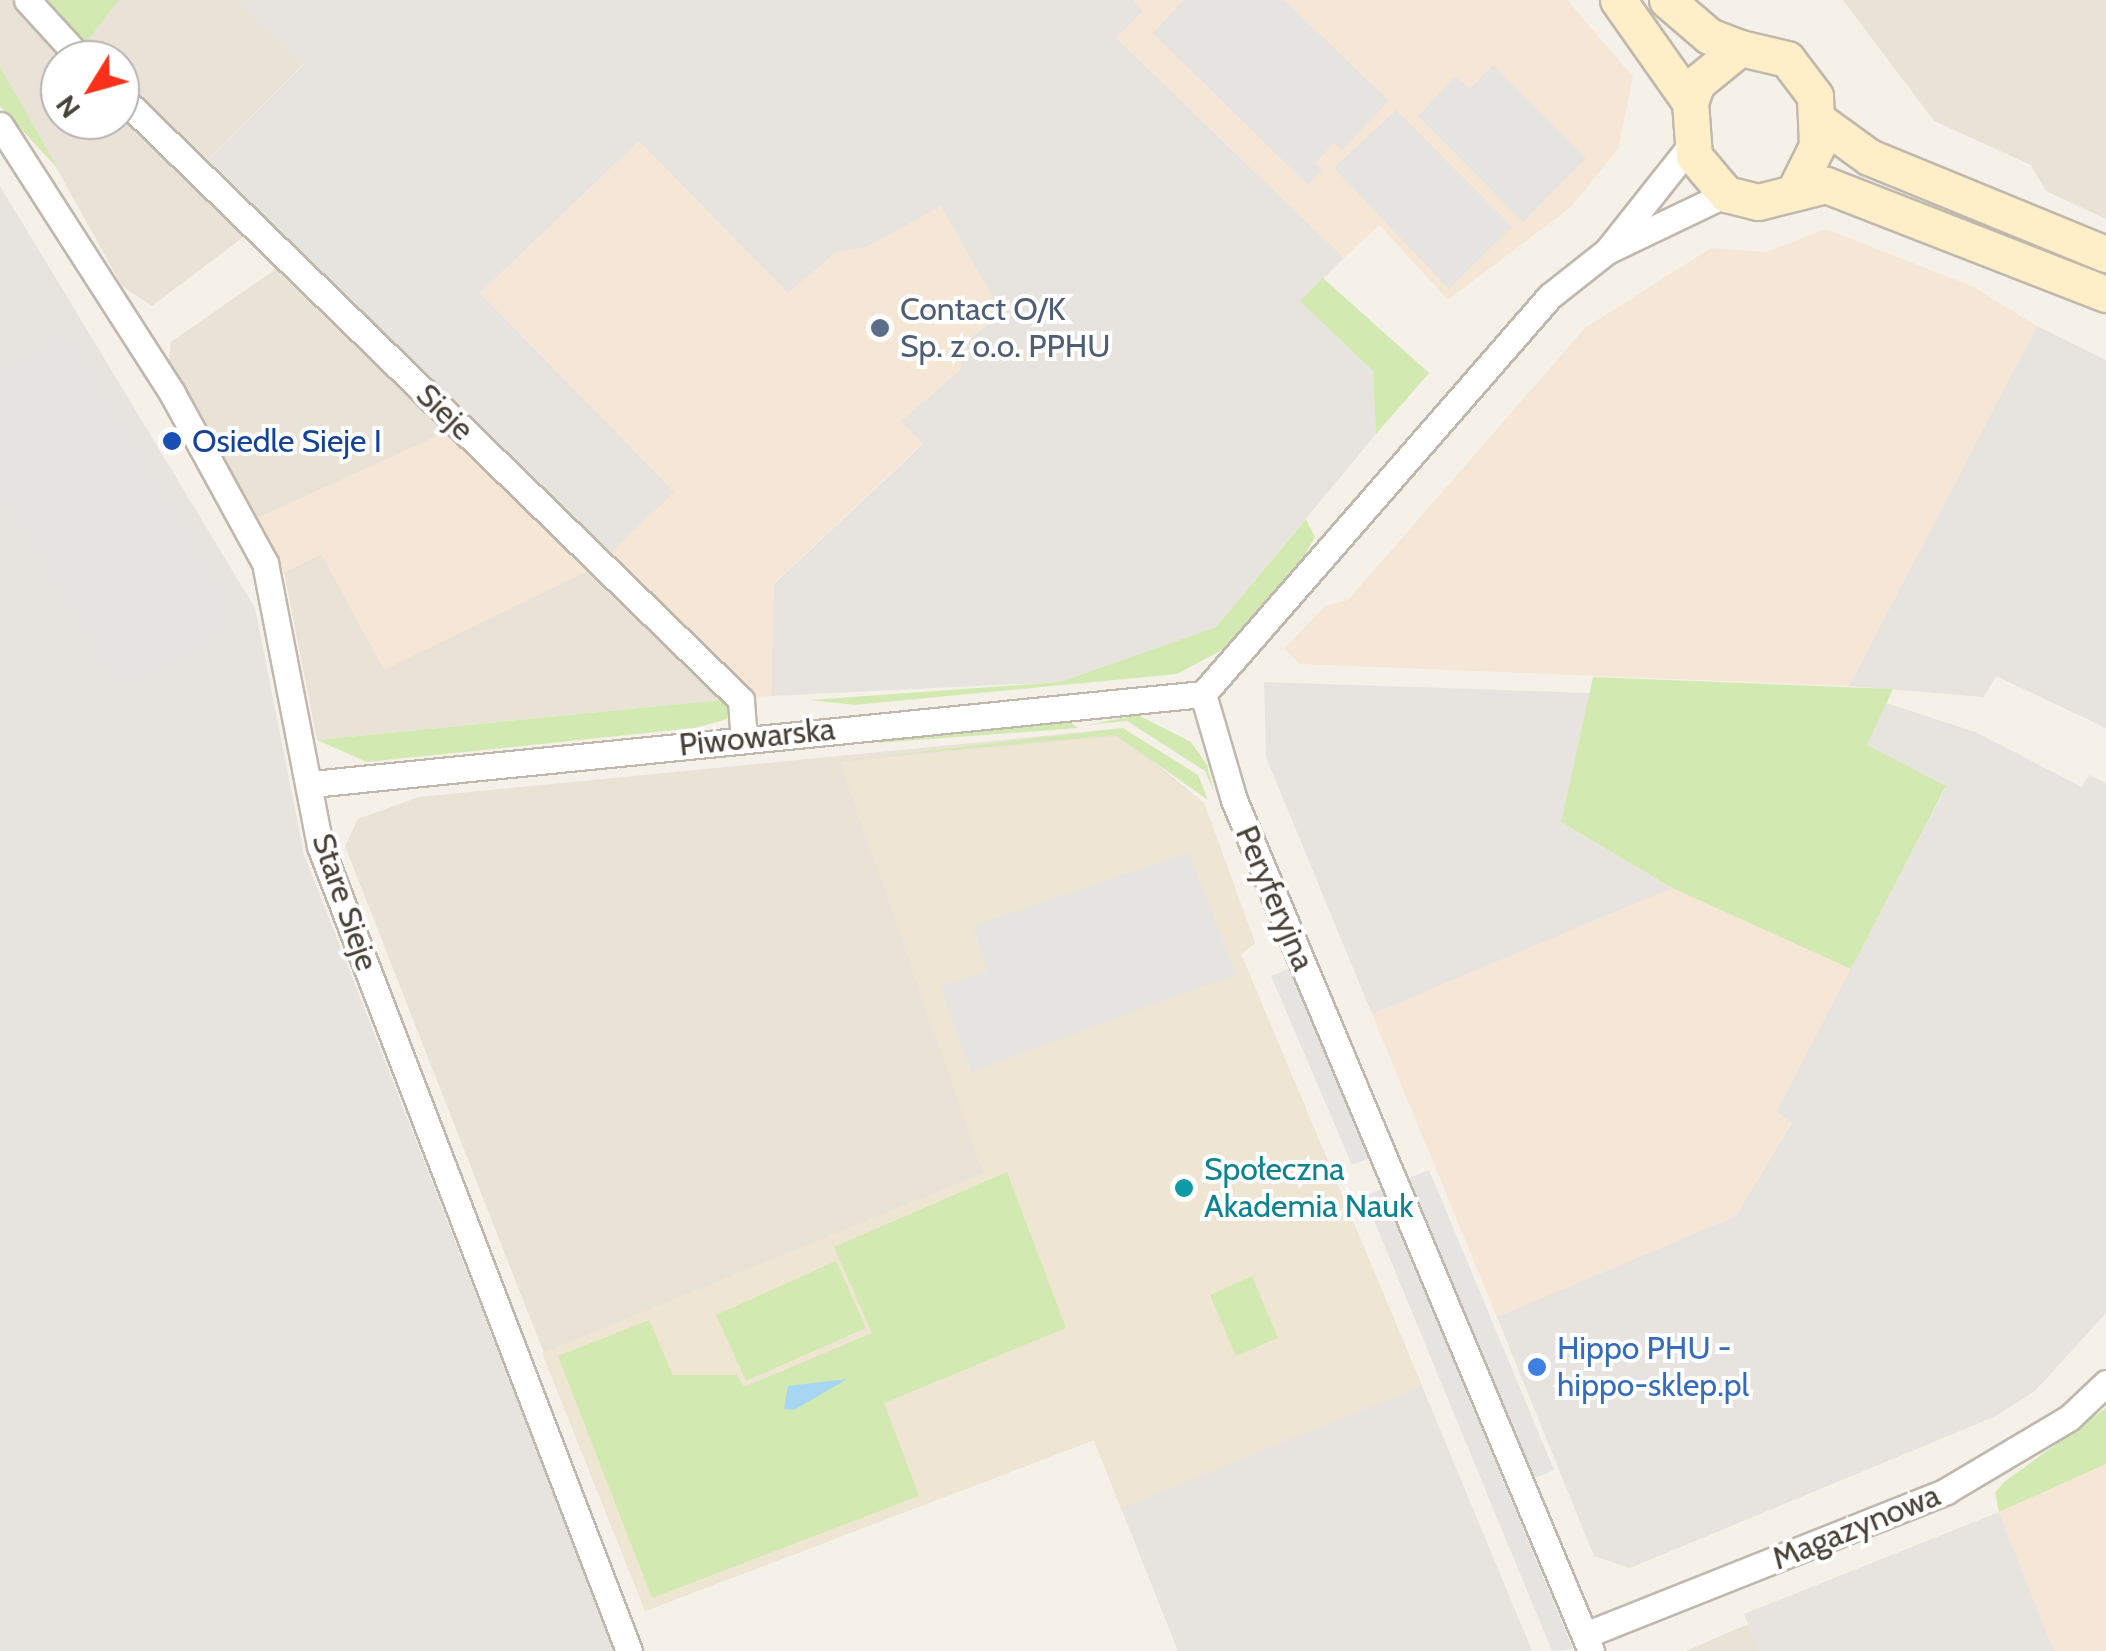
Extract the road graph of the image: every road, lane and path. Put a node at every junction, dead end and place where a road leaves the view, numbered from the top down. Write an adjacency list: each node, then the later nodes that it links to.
1 (27, 0): 4 (street)
2 (1618, 0): 6 (main road)
3 (1668, 0): 5 (main road)
4 (64, 40)
5 (1740, 48): 6 (main road); 8 (main road)
6 (1690, 102): 10 (main road)
7 (140, 115): 17 (street, Sieje)
8 (1822, 123): 11 (main road); 14 (main road)
9 (0, 125): 18 (street, Stare Sieje)
10 (1692, 145): 12 (main road); 13 (street)
11 (1794, 192): 12 (main road); 15 (main road)
12 (1726, 194): 13 (street)
13 (1606, 252): 16 (street)
14 (2106, 254)
15 (2106, 294)
16 (1202, 694): 17 (street, Piwowarska); 20 (street, Peryferyjna)
17 (744, 739): 18 (street, Piwowarska)
18 (312, 784): 21 (street, Stare Sieje)
19 (2106, 1383): 20 (street, Magazynowa)
20 (1588, 1643)
21 (628, 1651)

